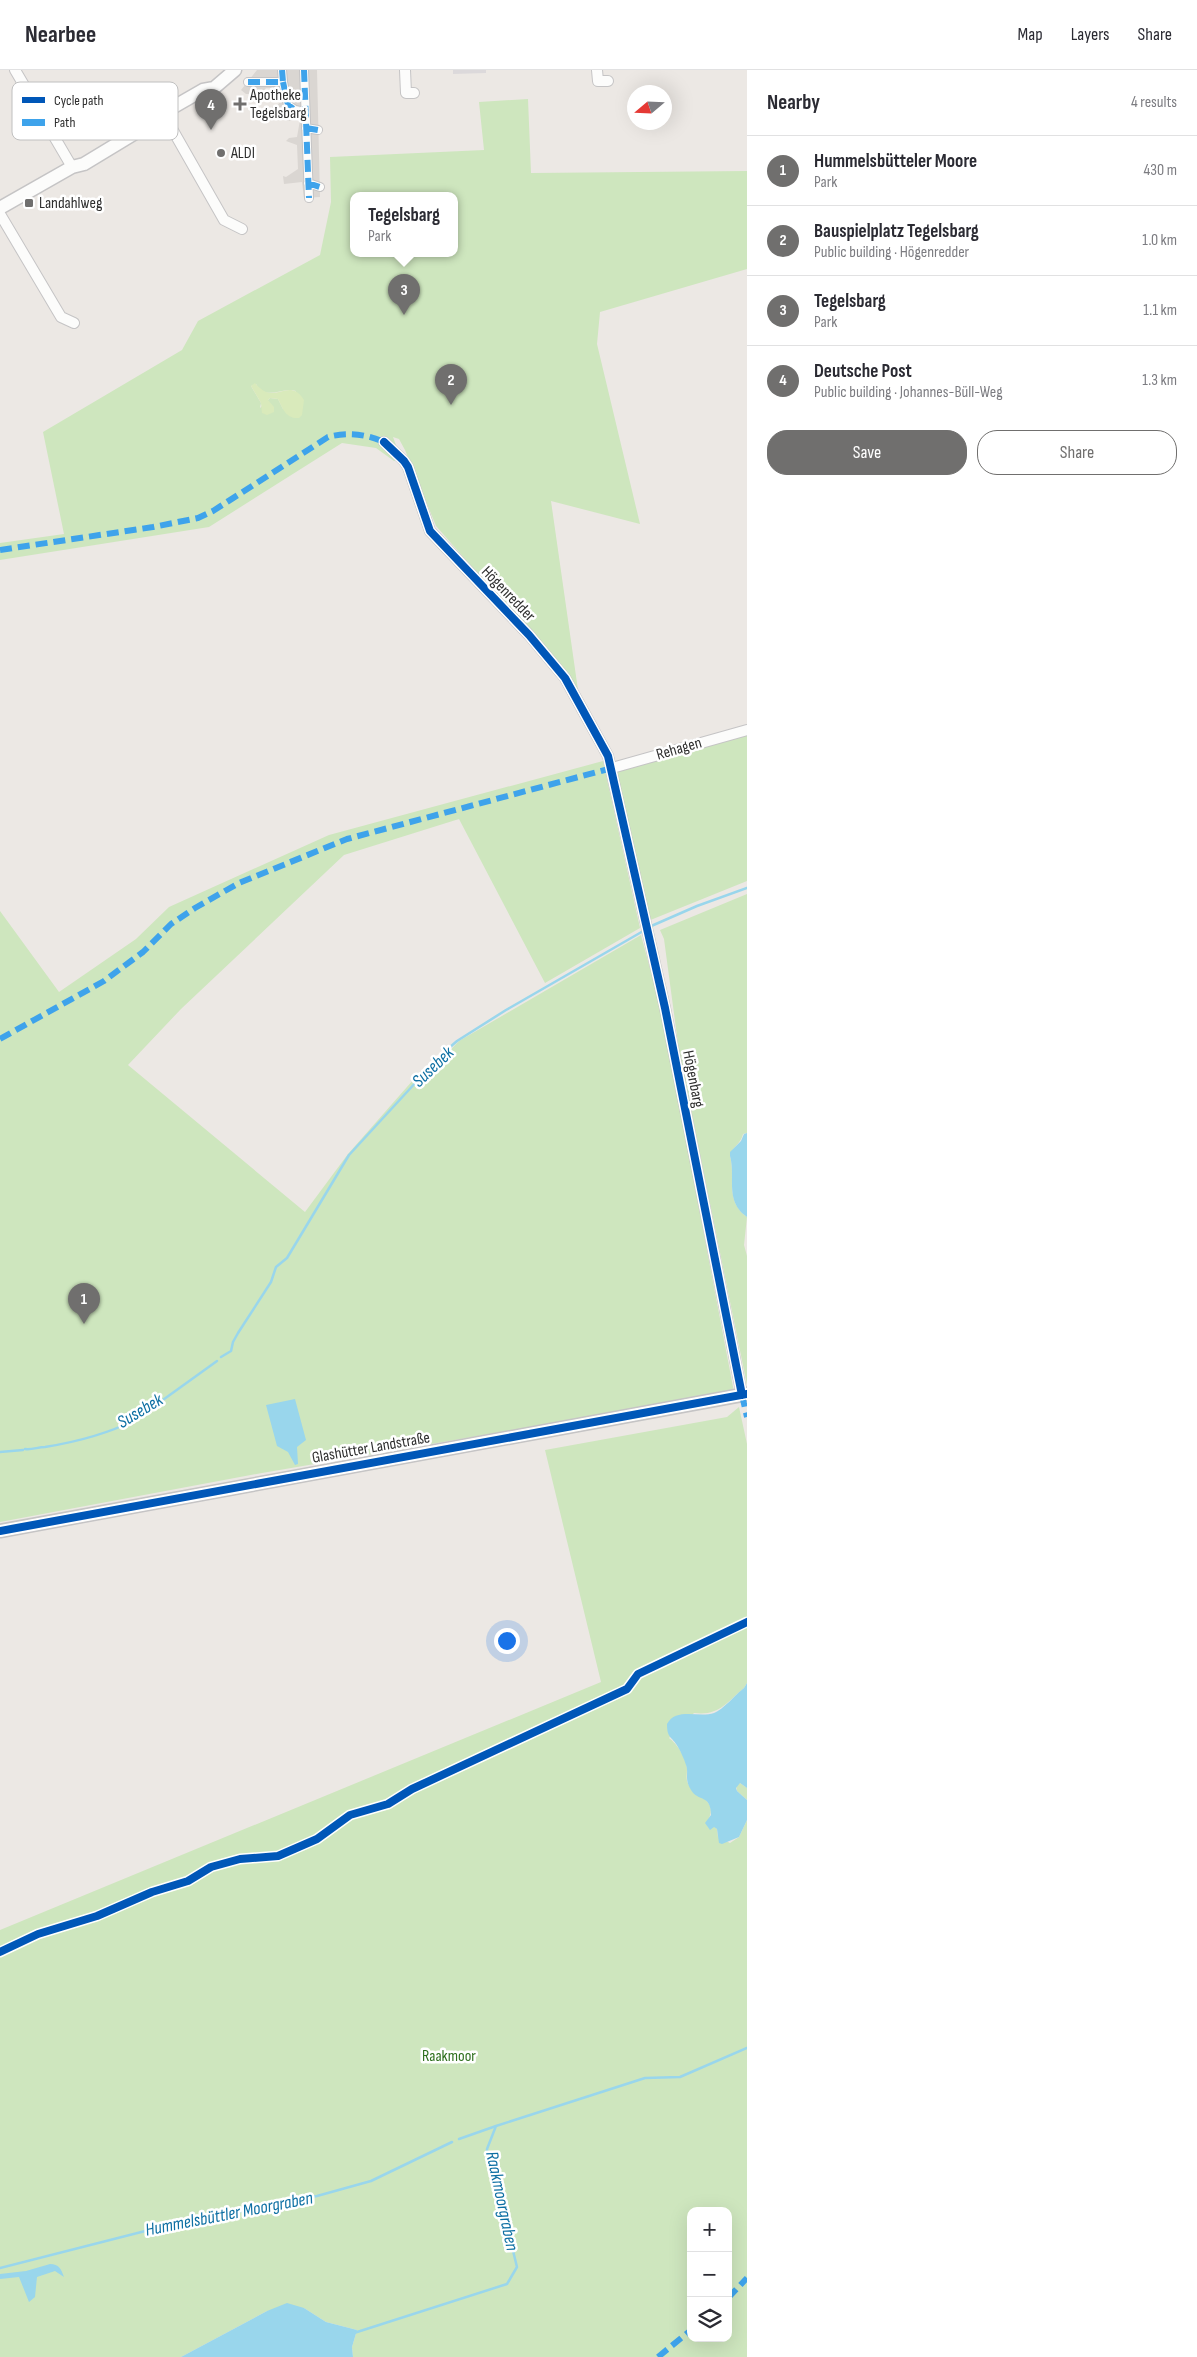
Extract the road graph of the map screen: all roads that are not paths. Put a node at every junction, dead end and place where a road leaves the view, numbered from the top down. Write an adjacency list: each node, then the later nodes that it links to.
1 (15, 70): 9 (street)
2 (223, 70): 12 (street)
3 (235, 70): 12 (street)
4 (282, 70): 11 (street)
5 (304, 70): 15 (street)
6 (405, 70): 13 (street)
7 (598, 70): 8 (street)
8 (608, 81)
9 (22, 82)
10 (248, 82): 11 (street)
11 (283, 82): 15 (street)
12 (203, 90): 14 (street)
13 (414, 93)
14 (178, 104)
15 (305, 112): 16 (street)
16 (306, 128): 17 (street); 22 (street)
17 (318, 130)
18 (56, 140): 21 (street)
19 (107, 140): 21 (street)
20 (178, 140): 27 (street)
21 (72, 167): 25 (street)
22 (308, 184): 23 (street); 24 (street)
23 (320, 187)
24 (309, 198)
25 (0, 208)
26 (0, 214): 28 (street)
27 (242, 229)
28 (74, 323)
29 (384, 442): 31 (street, Högenredder)
30 (747, 730): 31 (street, Rehagen)
31 (612, 768): 32 (street, Högenbarg)
32 (745, 1395): 33 (street, Glashütter Landstraße)
33 (0, 1531)

